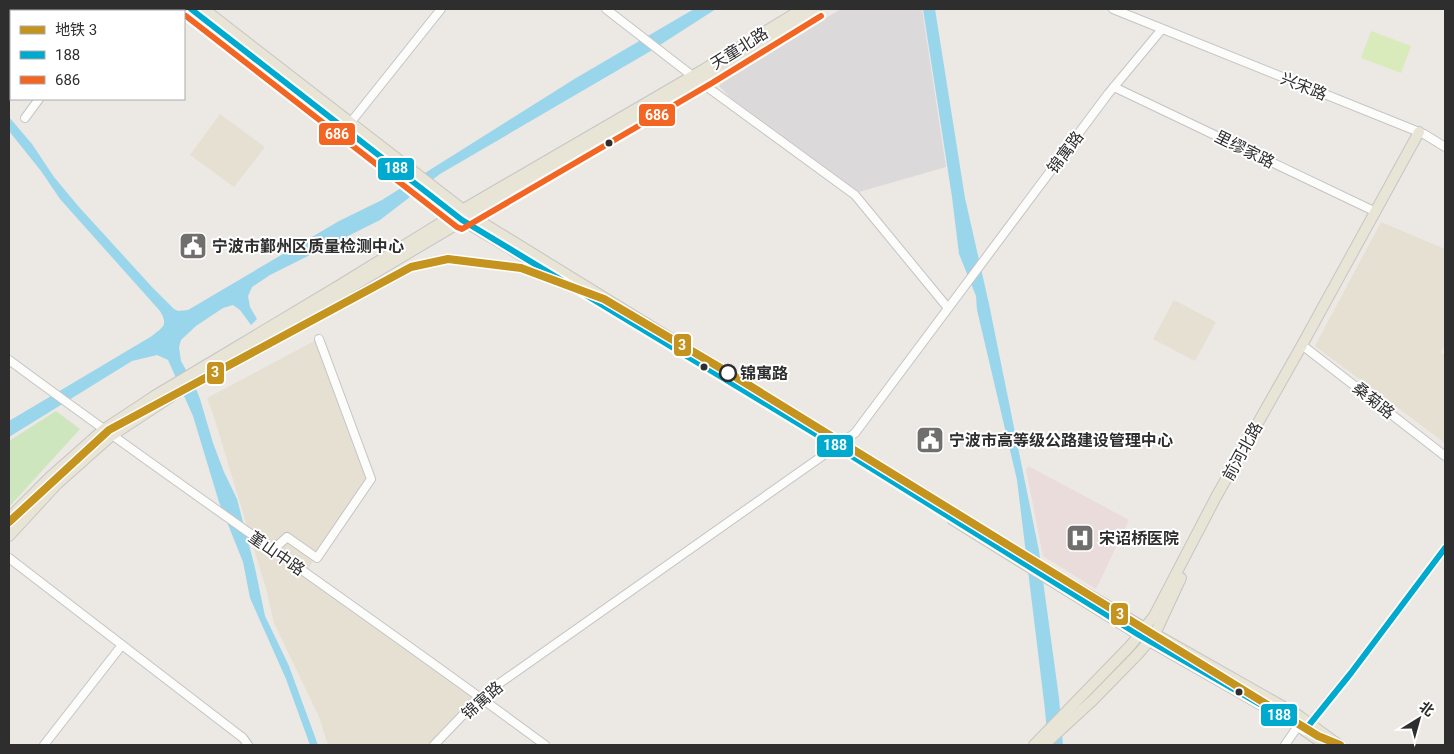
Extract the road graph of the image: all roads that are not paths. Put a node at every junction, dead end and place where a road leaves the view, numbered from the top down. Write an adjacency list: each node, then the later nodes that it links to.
1 (191, 9): 14 (main road)
2 (204, 9): 14 (main road)
3 (441, 9): 14 (street)
4 (606, 9): 10 (street)
5 (802, 9): 9 (main road, 天童北路)
6 (816, 9): 9 (main road, 天童北路)
7 (1113, 9): 8 (street, 兴宋路)
8 (1162, 29): 11 (street, 锦寓路); 15 (street, 兴宋路)
9 (773, 31): 10 (main road, 天童北路)
10 (698, 76): 18 (main road, 天童北路); 19 (street)
11 (1114, 87): 17 (street, 里缪家路); 19 (street, 锦寓路)
12 (38, 100): 13 (street)
13 (25, 118)
14 (348, 126): 18 (main road); 18 (main road)
15 (1421, 133): 16 (street, 兴宋路); 17 (main road, 前河北路); 21 (main road, 前河北路)
16 (1445, 146)
17 (1376, 212): 21 (main road, 前河北路)
18 (462, 215): 23 (main road, 天童北路); 23 (main road); 25 (main road)
19 (948, 308): 25 (street, 锦寓路)
20 (319, 339): 30 (street)
21 (1304, 347): 26 (street, 桑菊路); 32 (main road, 前河北路); 33 (main road, 前河北路)
22 (9, 360): 24 (street, 堇山中路)
23 (174, 389): 24 (main road, 天童北路)
24 (107, 433): 27 (main road); 28 (main road, 天童北路); 30 (street, 堇山中路)
25 (839, 445): 32 (main road); 35 (street, 锦寓路)
26 (1445, 456)
27 (9, 518)
28 (9, 536)
29 (1445, 548): 37 (street)
30 (273, 550): 35 (street, 堇山中路)
31 (9, 558): 34 (street)
32 (1142, 631): 33 (main road); 36 (main road, 前河北路)
33 (1152, 637): 36 (main road, 前河北路); 37 (main road)
34 (122, 645): 38 (street); 40 (street)
35 (480, 697): 43 (street, 锦寓路); 44 (street, 堇山中路)
36 (1076, 708): 39 (main road, 前河北路)
37 (1304, 727): 45 (street); 46 (main road); 47 (main road)
38 (243, 738): 41 (street); 42 (street)
39 (1039, 743)
40 (44, 745)
41 (237, 745)
42 (248, 745)
43 (434, 745)
44 (545, 745)
45 (1286, 745)
46 (1325, 745)
47 (1339, 745)

